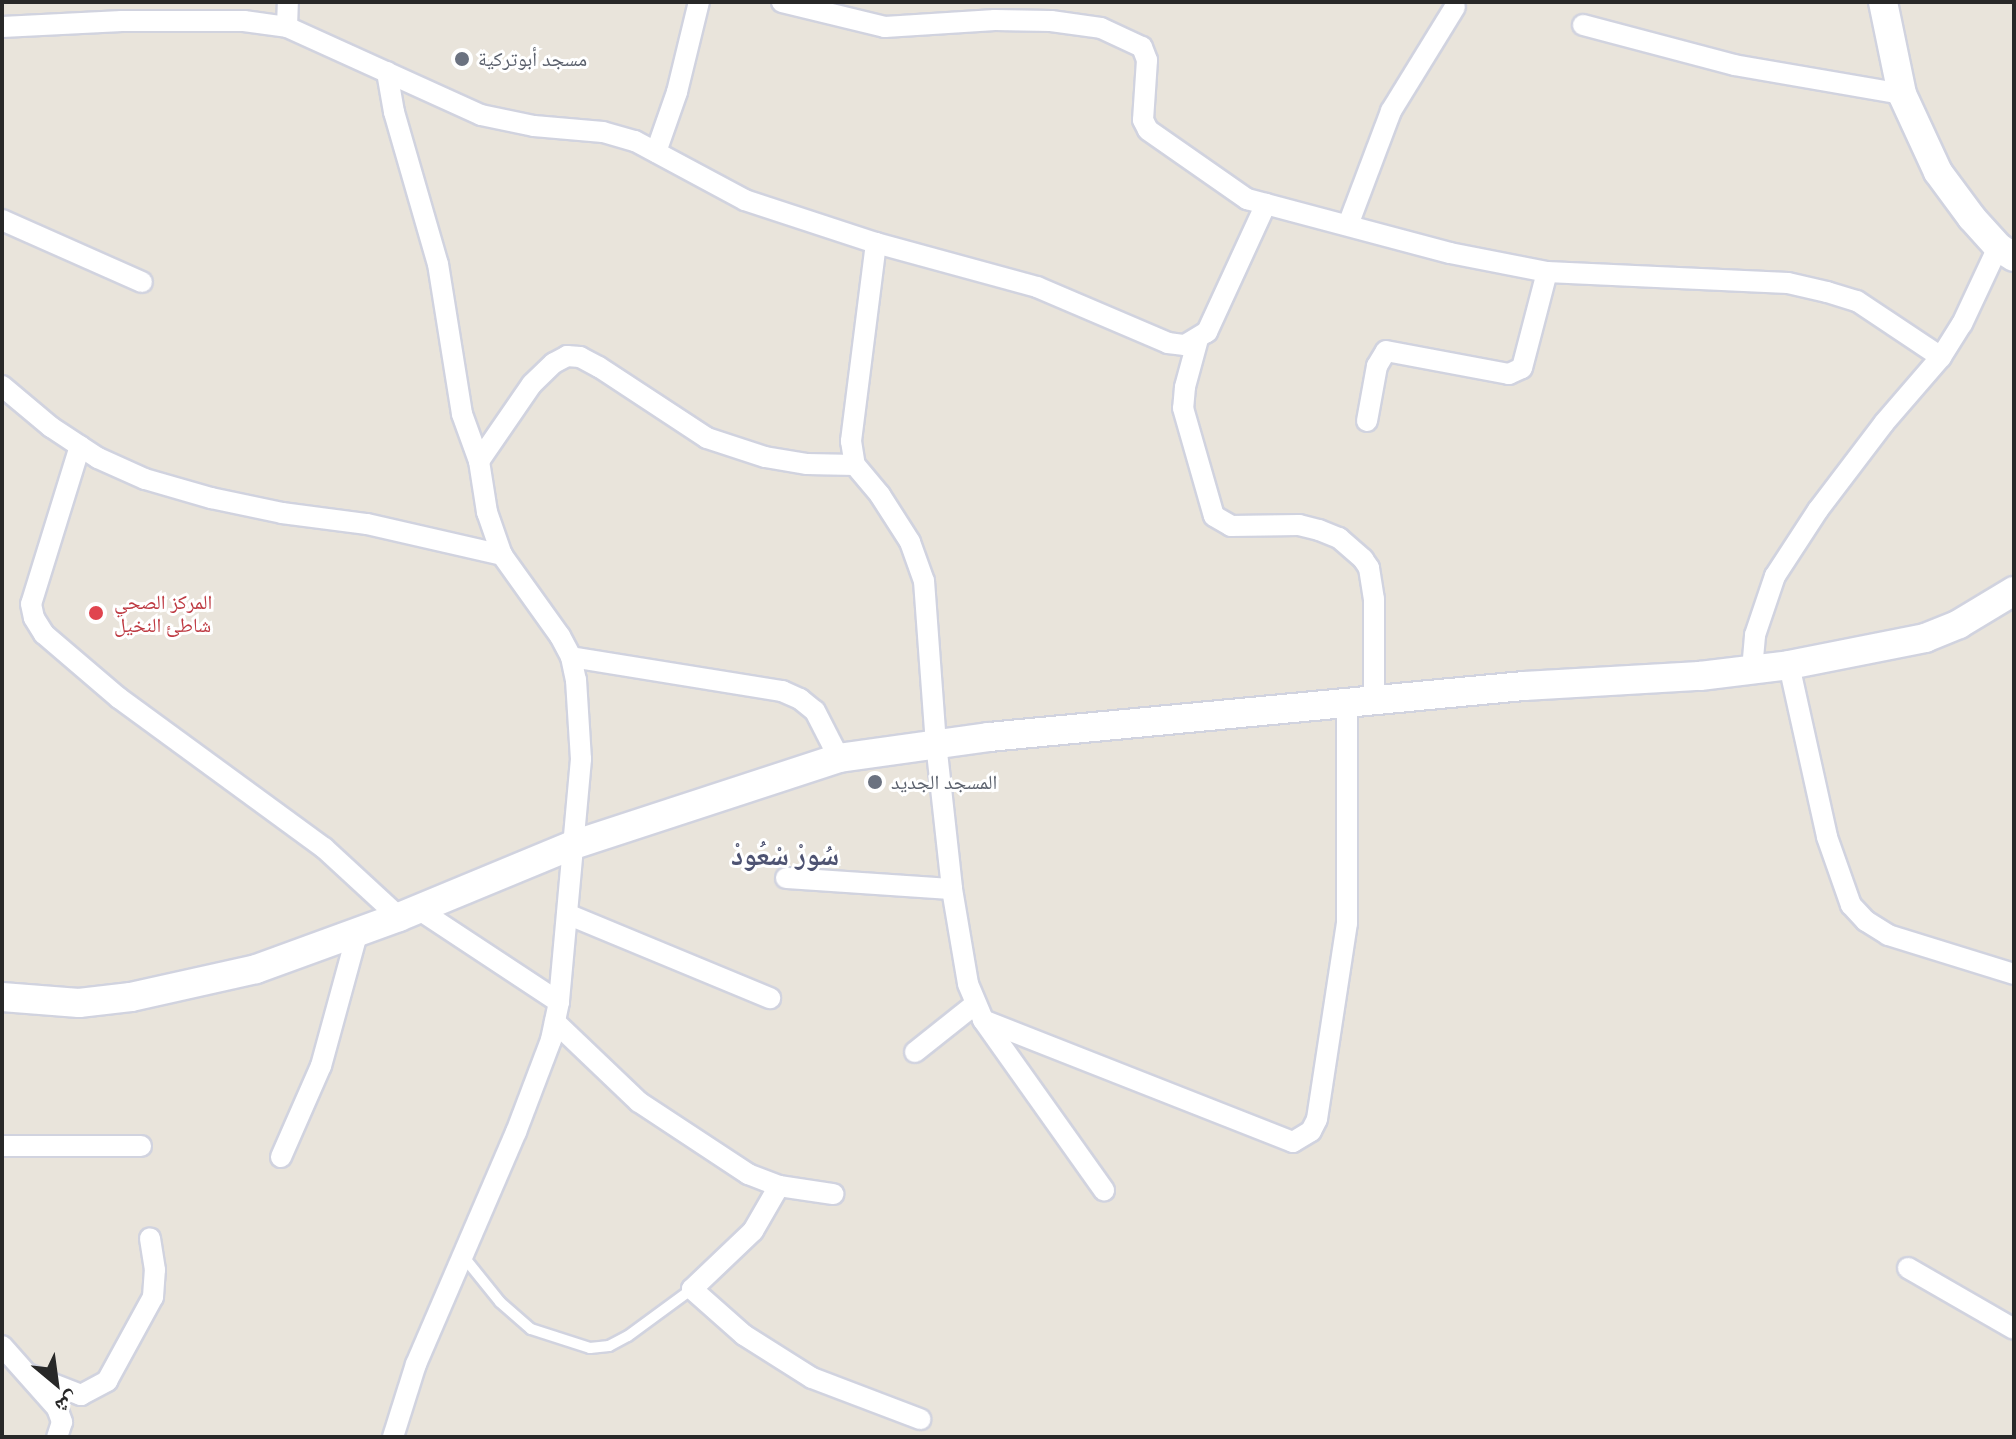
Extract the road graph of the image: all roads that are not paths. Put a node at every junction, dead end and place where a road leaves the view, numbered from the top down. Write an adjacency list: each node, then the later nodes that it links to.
1 (288, 2): 8 (street)
2 (699, 2): 11 (street)
3 (782, 2): 12 (street)
4 (1883, 2): 10 (street)
5 (1455, 7): 14 (street)
6 (1583, 25): 10 (street)
7 (2, 27): 8 (street)
8 (287, 27): 9 (street)
9 (387, 72): 11 (street); 24 (street)
10 (1902, 94): 16 (street)
11 (656, 152): 15 (street)
12 (1266, 204): 14 (street); 19 (street)
13 (2, 220): 18 (street)
14 (1348, 225): 17 (street)
15 (876, 243): 19 (street); 25 (street)
16 (2006, 252): 20 (street)
17 (1547, 272): 20 (street); 22 (street)
18 (142, 282)
19 (1198, 339): 31 (street)
20 (1941, 357): 30 (street)
21 (2, 386): 23 (street)
22 (1367, 421)
23 (80, 446): 26 (street); 37 (street)
24 (479, 461): 25 (street); 26 (street)
25 (855, 465): 32 (street)
26 (502, 555): 28 (street)
27 (2014, 591): 29 (street)
28 (571, 657): 33 (street); 34 (street)
29 (1789, 665): 30 (street); 40 (street)
30 (1752, 670): 31 (street)
31 (1361, 702): 32 (street); 44 (street)
32 (936, 743): 33 (street); 36 (street)
33 (839, 758): 34 (street)
34 (573, 845): 37 (street); 38 (street)
35 (786, 878): 36 (street)
36 (952, 889): 44 (street)
37 (408, 913): 39 (street); 43 (street)
38 (567, 914): 42 (street); 43 (street)
39 (358, 931): 41 (street); 48 (street)
40 (2014, 974)
41 (2, 997)
42 (770, 998)
43 (557, 1012): 49 (street); 53 (street)
44 (978, 1013): 45 (street); 50 (street)
45 (915, 1052)
46 (2, 1146): 47 (street)
47 (141, 1146)
48 (281, 1157)
49 (779, 1186): 51 (street); 55 (street)
50 (1104, 1190)
51 (833, 1194)
52 (150, 1238): 58 (street)
53 (462, 1256): 55 (lane); 61 (street)
54 (1908, 1268): 56 (street)
55 (692, 1289): 59 (street)
56 (2014, 1329)
57 (2, 1346): 58 (street)
58 (30, 1375): 60 (street)
59 (920, 1419)
60 (57, 1437)
61 (393, 1437)

